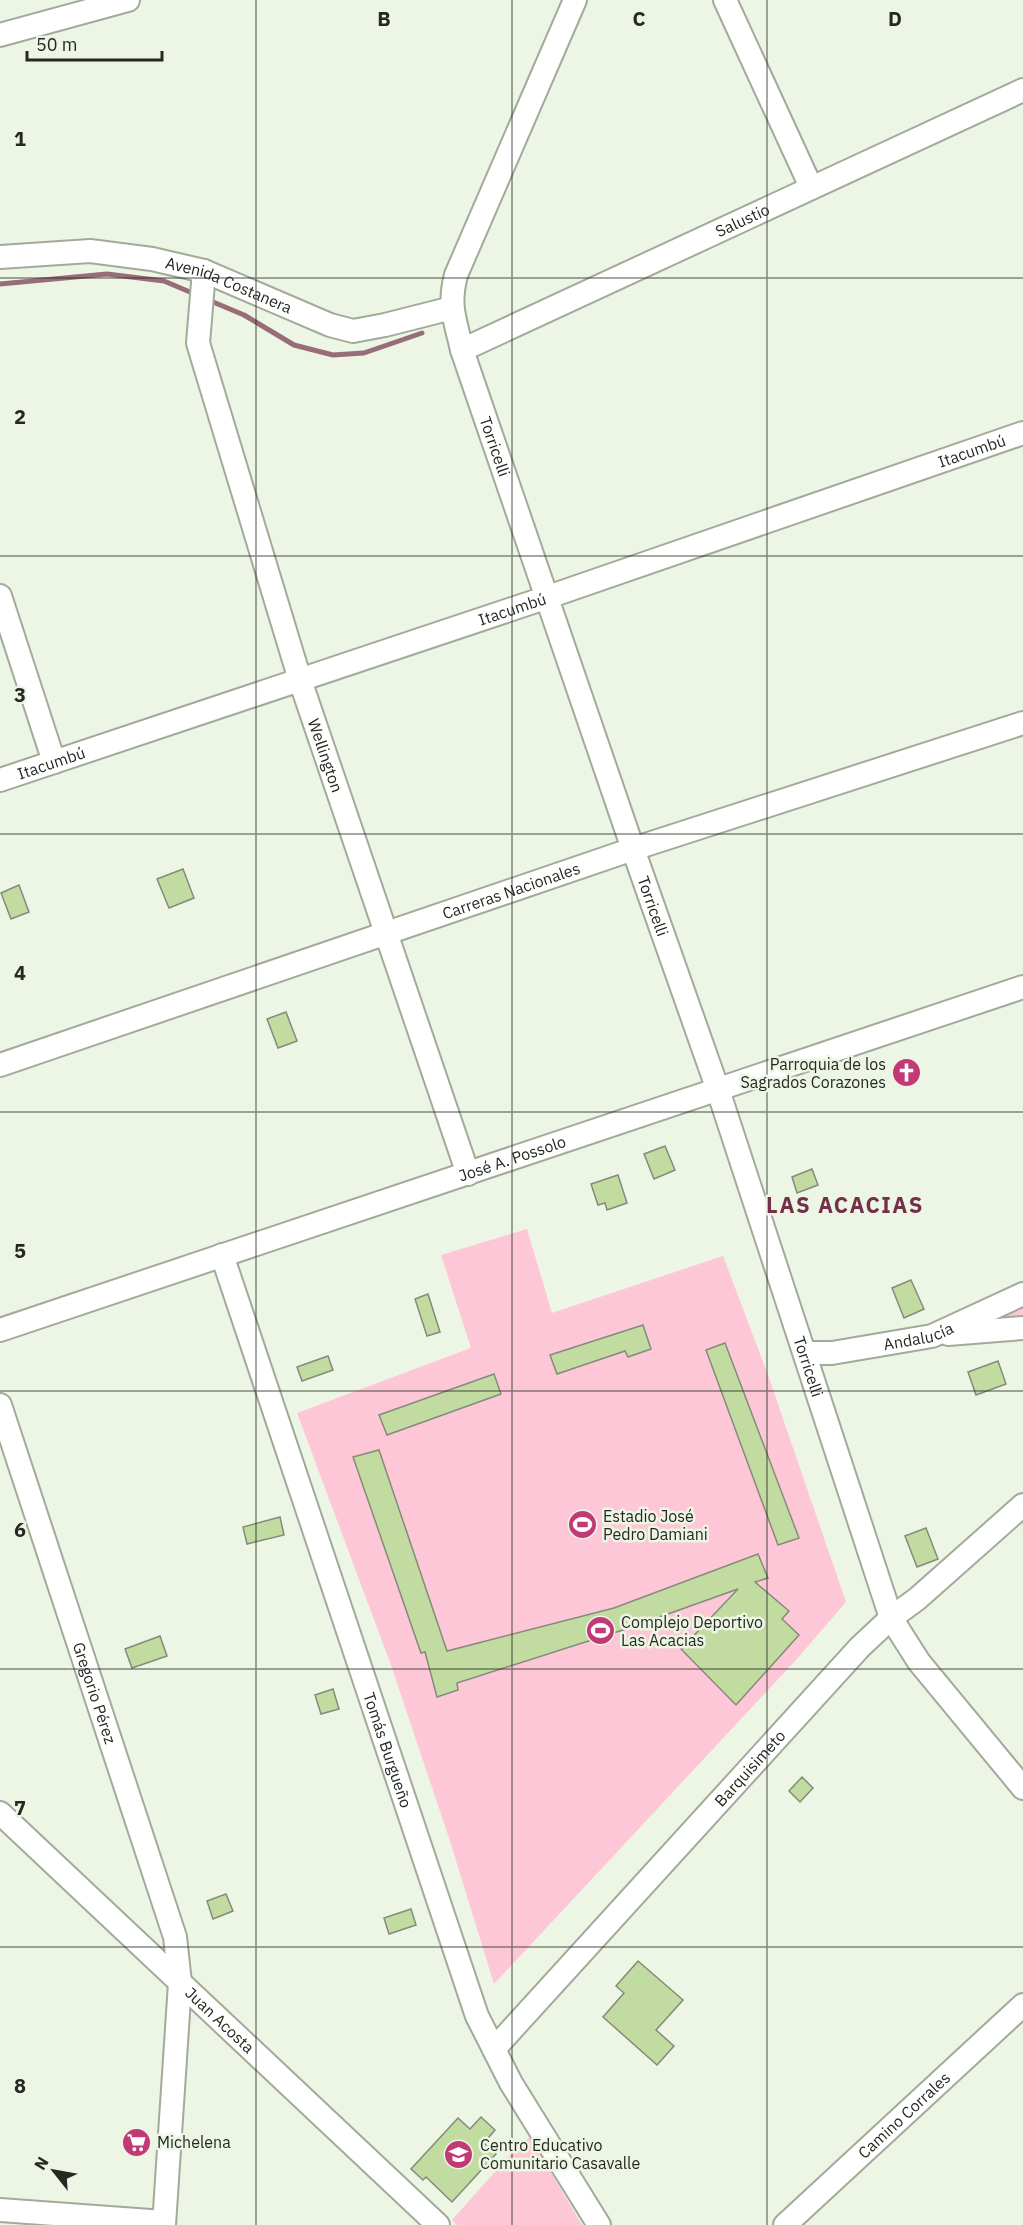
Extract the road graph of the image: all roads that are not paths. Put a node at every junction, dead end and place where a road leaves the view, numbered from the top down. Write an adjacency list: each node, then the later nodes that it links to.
1 (128, 0): 4 (street)
2 (575, 0): 9 (street, Torricelli)
3 (725, 0): 6 (street)
4 (0, 35)
5 (1023, 90): 6 (street, Salustio)
6 (811, 187): 10 (street, Salustio)
7 (0, 257): 8 (street, Avenida Costanera)
8 (204, 278): 9 (street, Avenida Costanera); 14 (street, Wellington)
9 (452, 308): 10 (street, Torricelli)
10 (462, 350): 13 (street, Torricelli)
11 (1023, 433): 13 (street, Itacumbú)
12 (0, 597): 16 (street)
13 (548, 597): 14 (street, Itacumbú); 18 (street, Torricelli)
14 (300, 680): 16 (street, Itacumbú); 19 (street, Wellington)
15 (1023, 723): 18 (street, Carreras Nacionales)
16 (54, 762): 17 (street, Itacumbú)
17 (0, 780)
18 (633, 849): 19 (street, Carreras Nacionales); 22 (street, Torricelli)
19 (386, 934): 21 (street, Carreras Nacionales); 23 (street, Wellington)
20 (1023, 987): 22 (street, José A. Possolo)
21 (0, 1065)
22 (718, 1090): 23 (street, José A. Possolo); 29 (street, Torricelli)
23 (468, 1174): 24 (street, José A. Possolo)
24 (222, 1255): 27 (street, José A. Possolo); 37 (street, Tomás Burgueño)
25 (1023, 1294): 28 (street, Andalucía)
26 (1023, 1328): 28 (street)
27 (0, 1330)
28 (932, 1336): 29 (street, Andalucía)
29 (806, 1353): 32 (street, Torricelli)
30 (0, 1405): 35 (street, Gregorio Pérez)
31 (1023, 1505): 32 (street, Barquisimeto)
32 (891, 1617): 33 (street, Torricelli); 37 (street, Barquisimeto)
33 (1023, 1788)
34 (0, 1813): 35 (street, Juan Acosta)
35 (180, 1983): 39 (street, Gregorio Pérez); 40 (street, Juan Acosta)
36 (1023, 2006): 42 (street, Camino Corrales)
37 (494, 2049): 41 (street, Tomás Burgueño)
38 (0, 2210): 39 (street)
39 (164, 2224)
40 (438, 2225)
41 (599, 2225)
42 (785, 2225)

